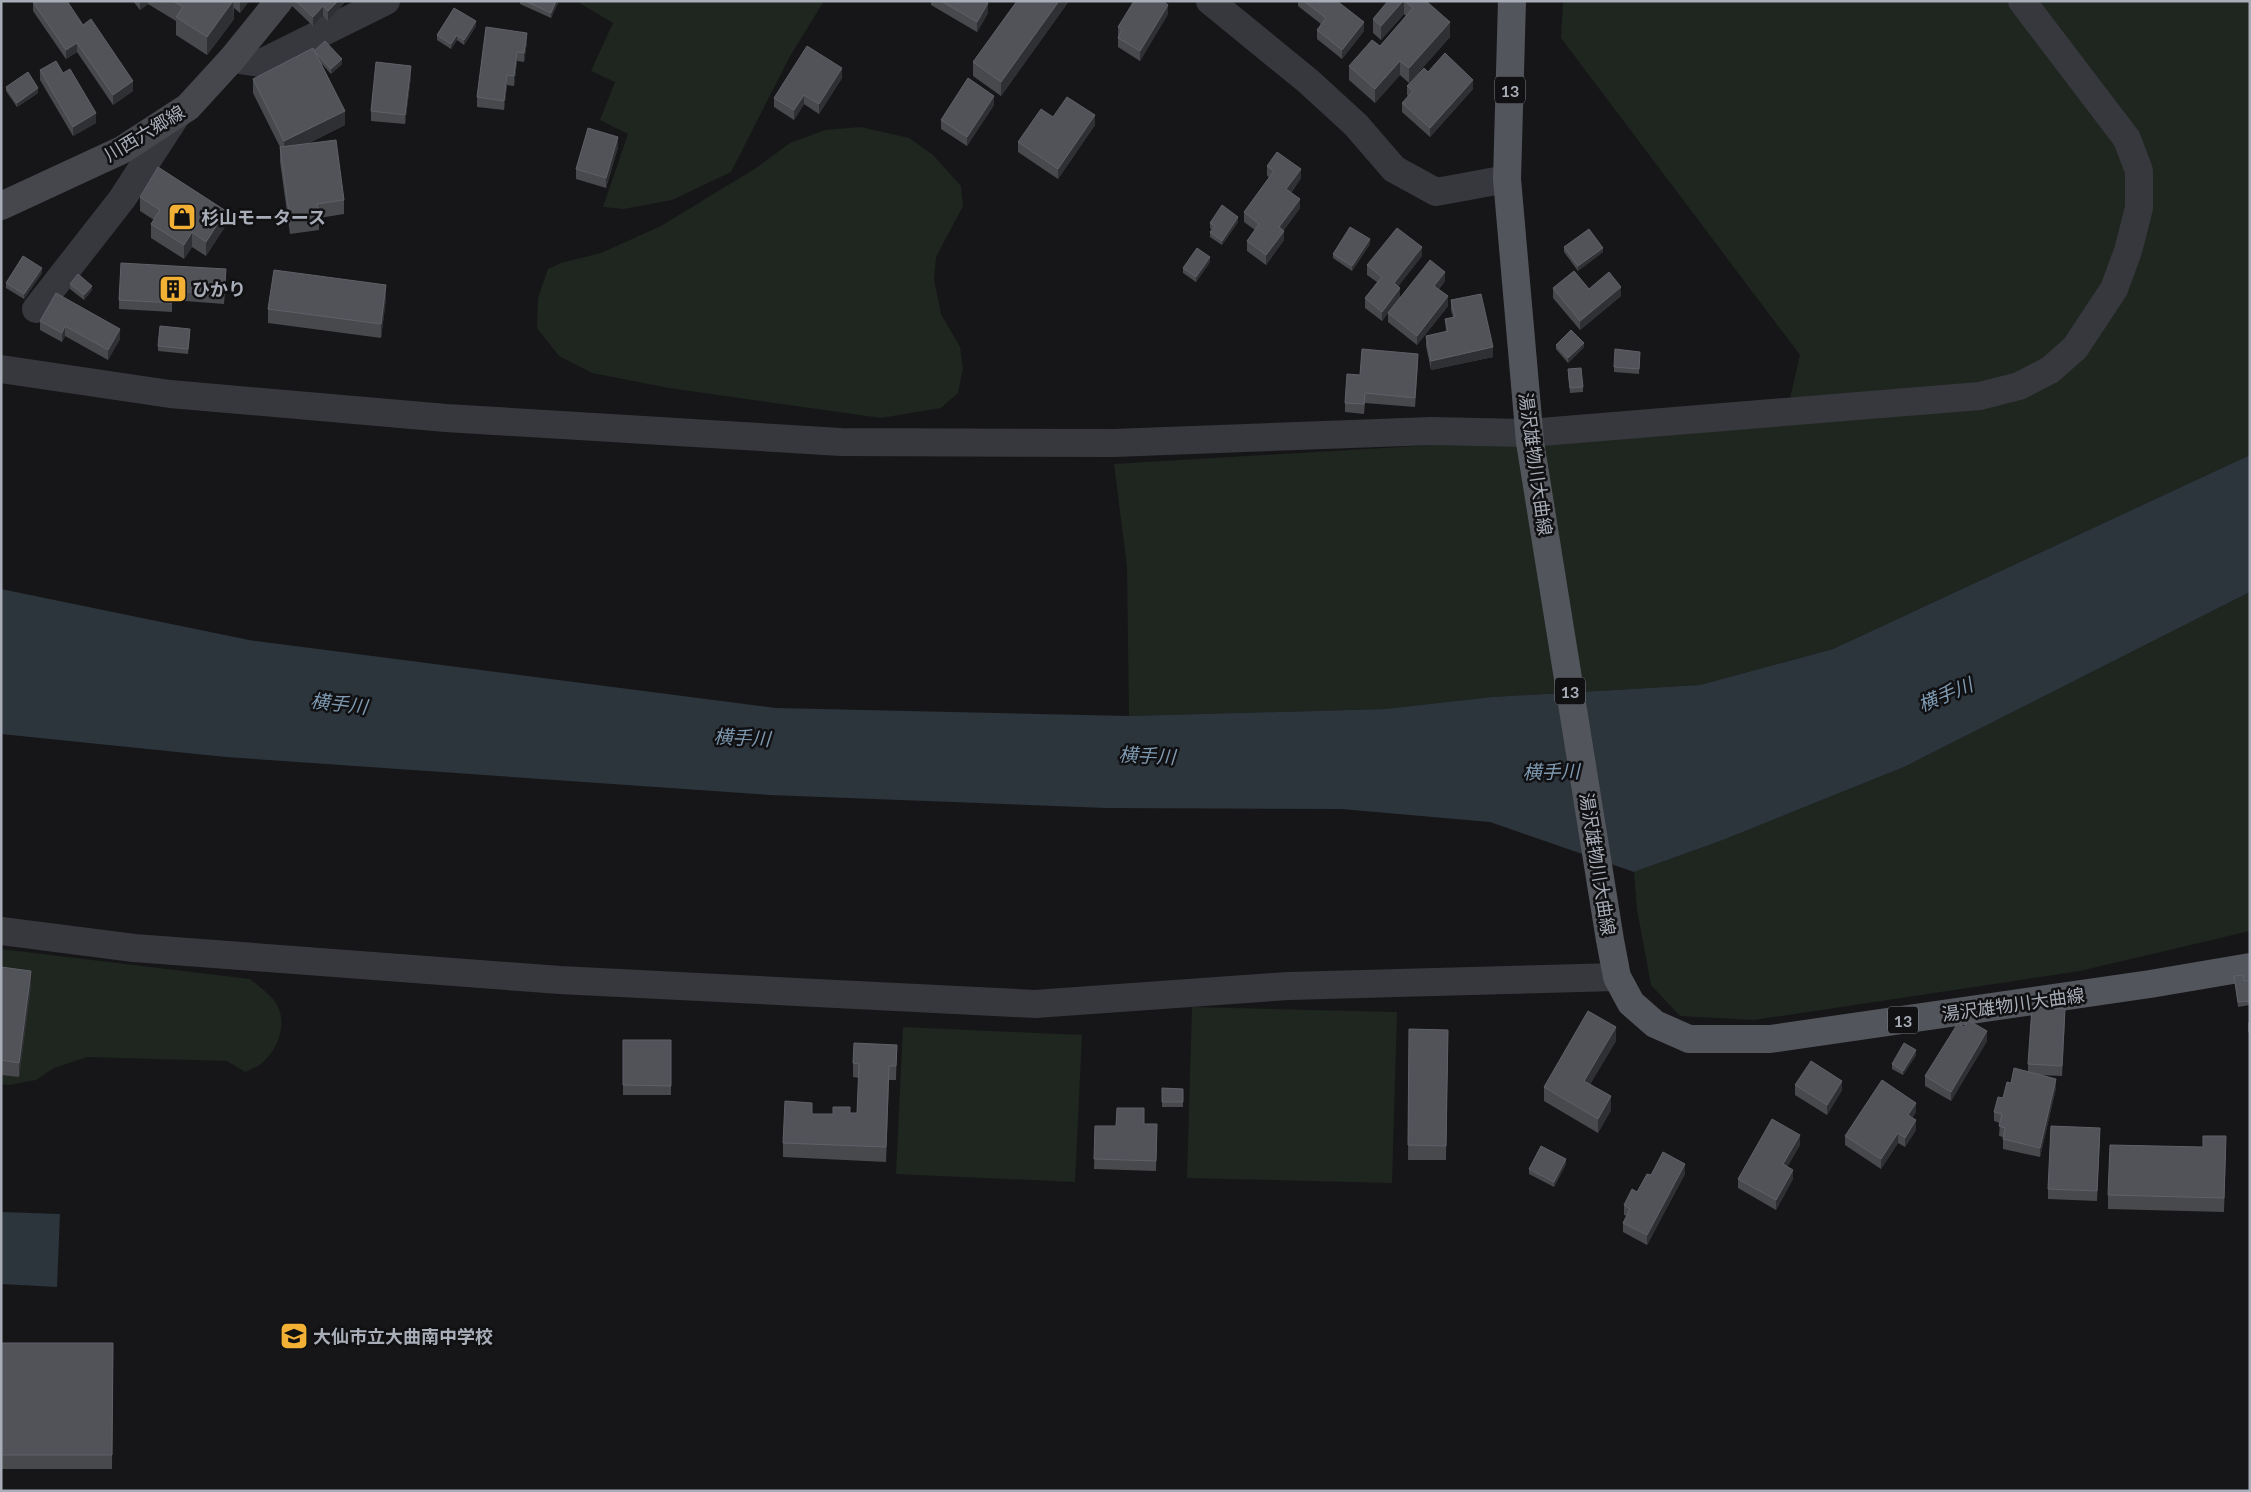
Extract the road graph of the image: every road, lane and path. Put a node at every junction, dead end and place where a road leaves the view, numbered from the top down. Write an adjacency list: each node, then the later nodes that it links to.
1 (278, 1): 6 (main road, 川西六郷線)
2 (386, 1): 6 (street)
3 (1210, 1): 8 (street)
4 (1512, 1): 8 (main road, 湯沢雄物川大曲線 / 13)
5 (2022, 1): 12 (street)
6 (232, 59): 7 (main road, 川西六郷線)
7 (176, 116): 9 (main road, 川西六郷線); 10 (street)
8 (1507, 179): 12 (main road, 湯沢雄物川大曲線 / 13)
9 (1, 206)
10 (36, 309)
11 (1, 369): 12 (street)
12 (1530, 437): 15 (main road, 湯沢雄物川大曲線 / 13)
13 (1, 931): 15 (street)
14 (2250, 967): 15 (main road, 湯沢雄物川大曲線 / 13)
15 (1617, 977)

